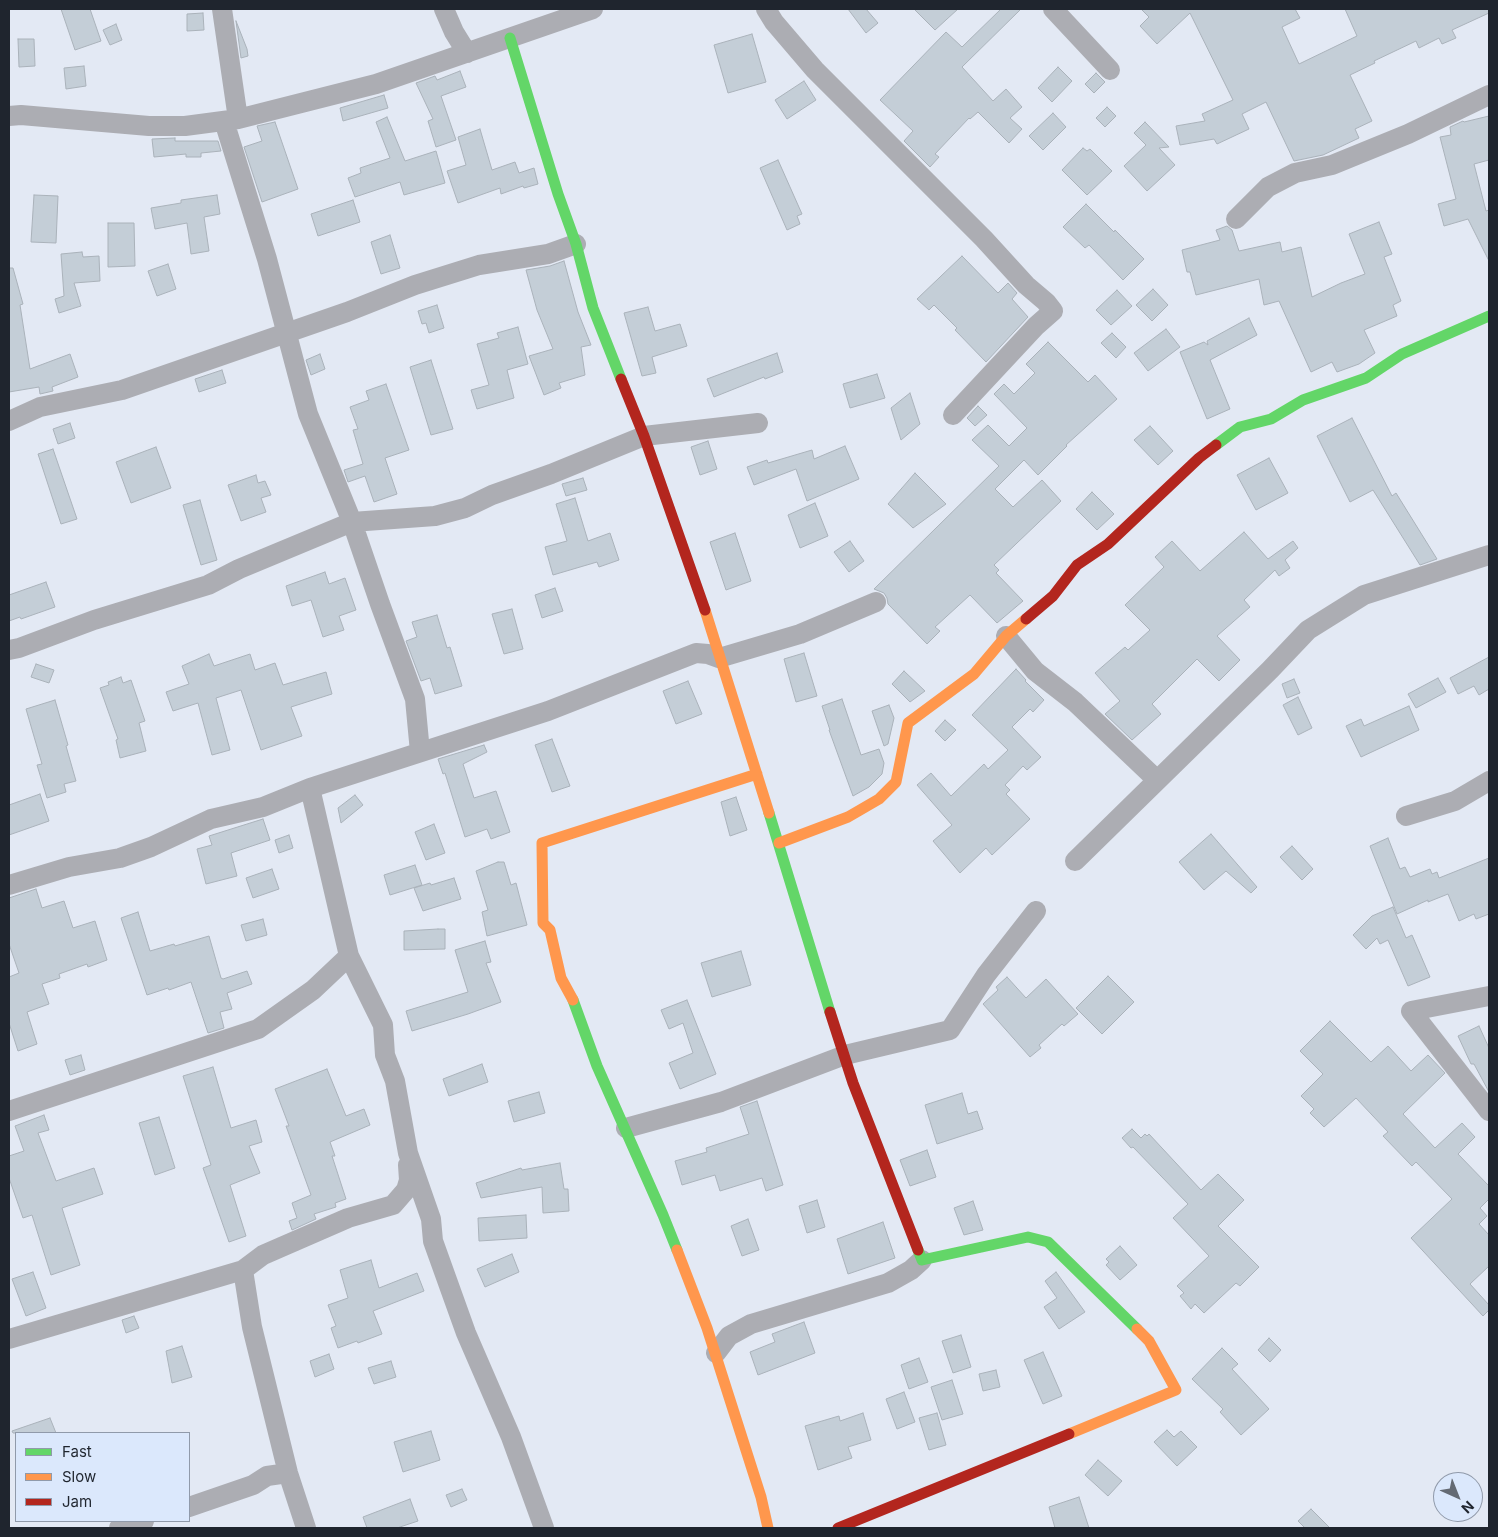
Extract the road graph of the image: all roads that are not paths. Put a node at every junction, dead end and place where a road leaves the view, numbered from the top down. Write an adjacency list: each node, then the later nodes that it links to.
1 (222, 9): 11 (street)
2 (444, 9): 7 (street)
3 (593, 9): 6 (street)
4 (766, 9): 16 (street)
5 (1053, 9): 8 (street)
6 (510, 38): 7 (street); 13 (street)
7 (467, 53): 11 (street)
8 (1110, 70)
9 (1489, 95): 12 (street)
10 (9, 116): 11 (street)
11 (231, 120): 15 (street)
12 (1236, 219)
13 (576, 244): 15 (street); 19 (street)
14 (1489, 316): 24 (street)
15 (286, 332): 17 (street); 20 (street)
16 (953, 415)
17 (9, 421)
18 (758, 423): 19 (street)
19 (644, 436): 20 (street); 23 (street)
20 (352, 522): 25 (street); 28 (street)
21 (1489, 555): 30 (street)
22 (876, 602): 27 (street)
23 (710, 629): 26 (street); 27 (street)
24 (1006, 636): 30 (street); 34 (street)
25 (9, 650)
26 (696, 653): 27 (street); 28 (street)
27 (719, 658): 29 (street)
28 (420, 752): 32 (street)
29 (757, 774): 34 (street); 43 (street)
30 (1157, 780): 35 (street)
31 (1489, 781): 33 (street)
32 (310, 788): 36 (street); 38 (street)
33 (1406, 816)
34 (779, 843): 40 (street)
35 (1075, 861)
36 (9, 885)
37 (1036, 911): 40 (street)
38 (349, 956): 41 (street); 44 (street)
39 (1489, 996): 42 (street)
40 (845, 1055): 43 (street); 47 (street)
41 (9, 1111)
42 (1489, 1111)
43 (626, 1128): 49 (street)
44 (408, 1153): 45 (street); 46 (street)
45 (393, 1205): 46 (street); 48 (street)
46 (431, 1219): 58 (street)
47 (922, 1260): 50 (street); 60 (street)
48 (243, 1270): 51 (street); 53 (street)
49 (707, 1328): 50 (street); 52 (street)
50 (729, 1336): 52 (street)
51 (9, 1339)
52 (716, 1353): 59 (street)
53 (288, 1473): 54 (street); 57 (street)
54 (190, 1506)
55 (140, 1522): 56 (street)
56 (119, 1528)
57 (306, 1528)
58 (544, 1528)
59 (768, 1528)
60 (838, 1528)

